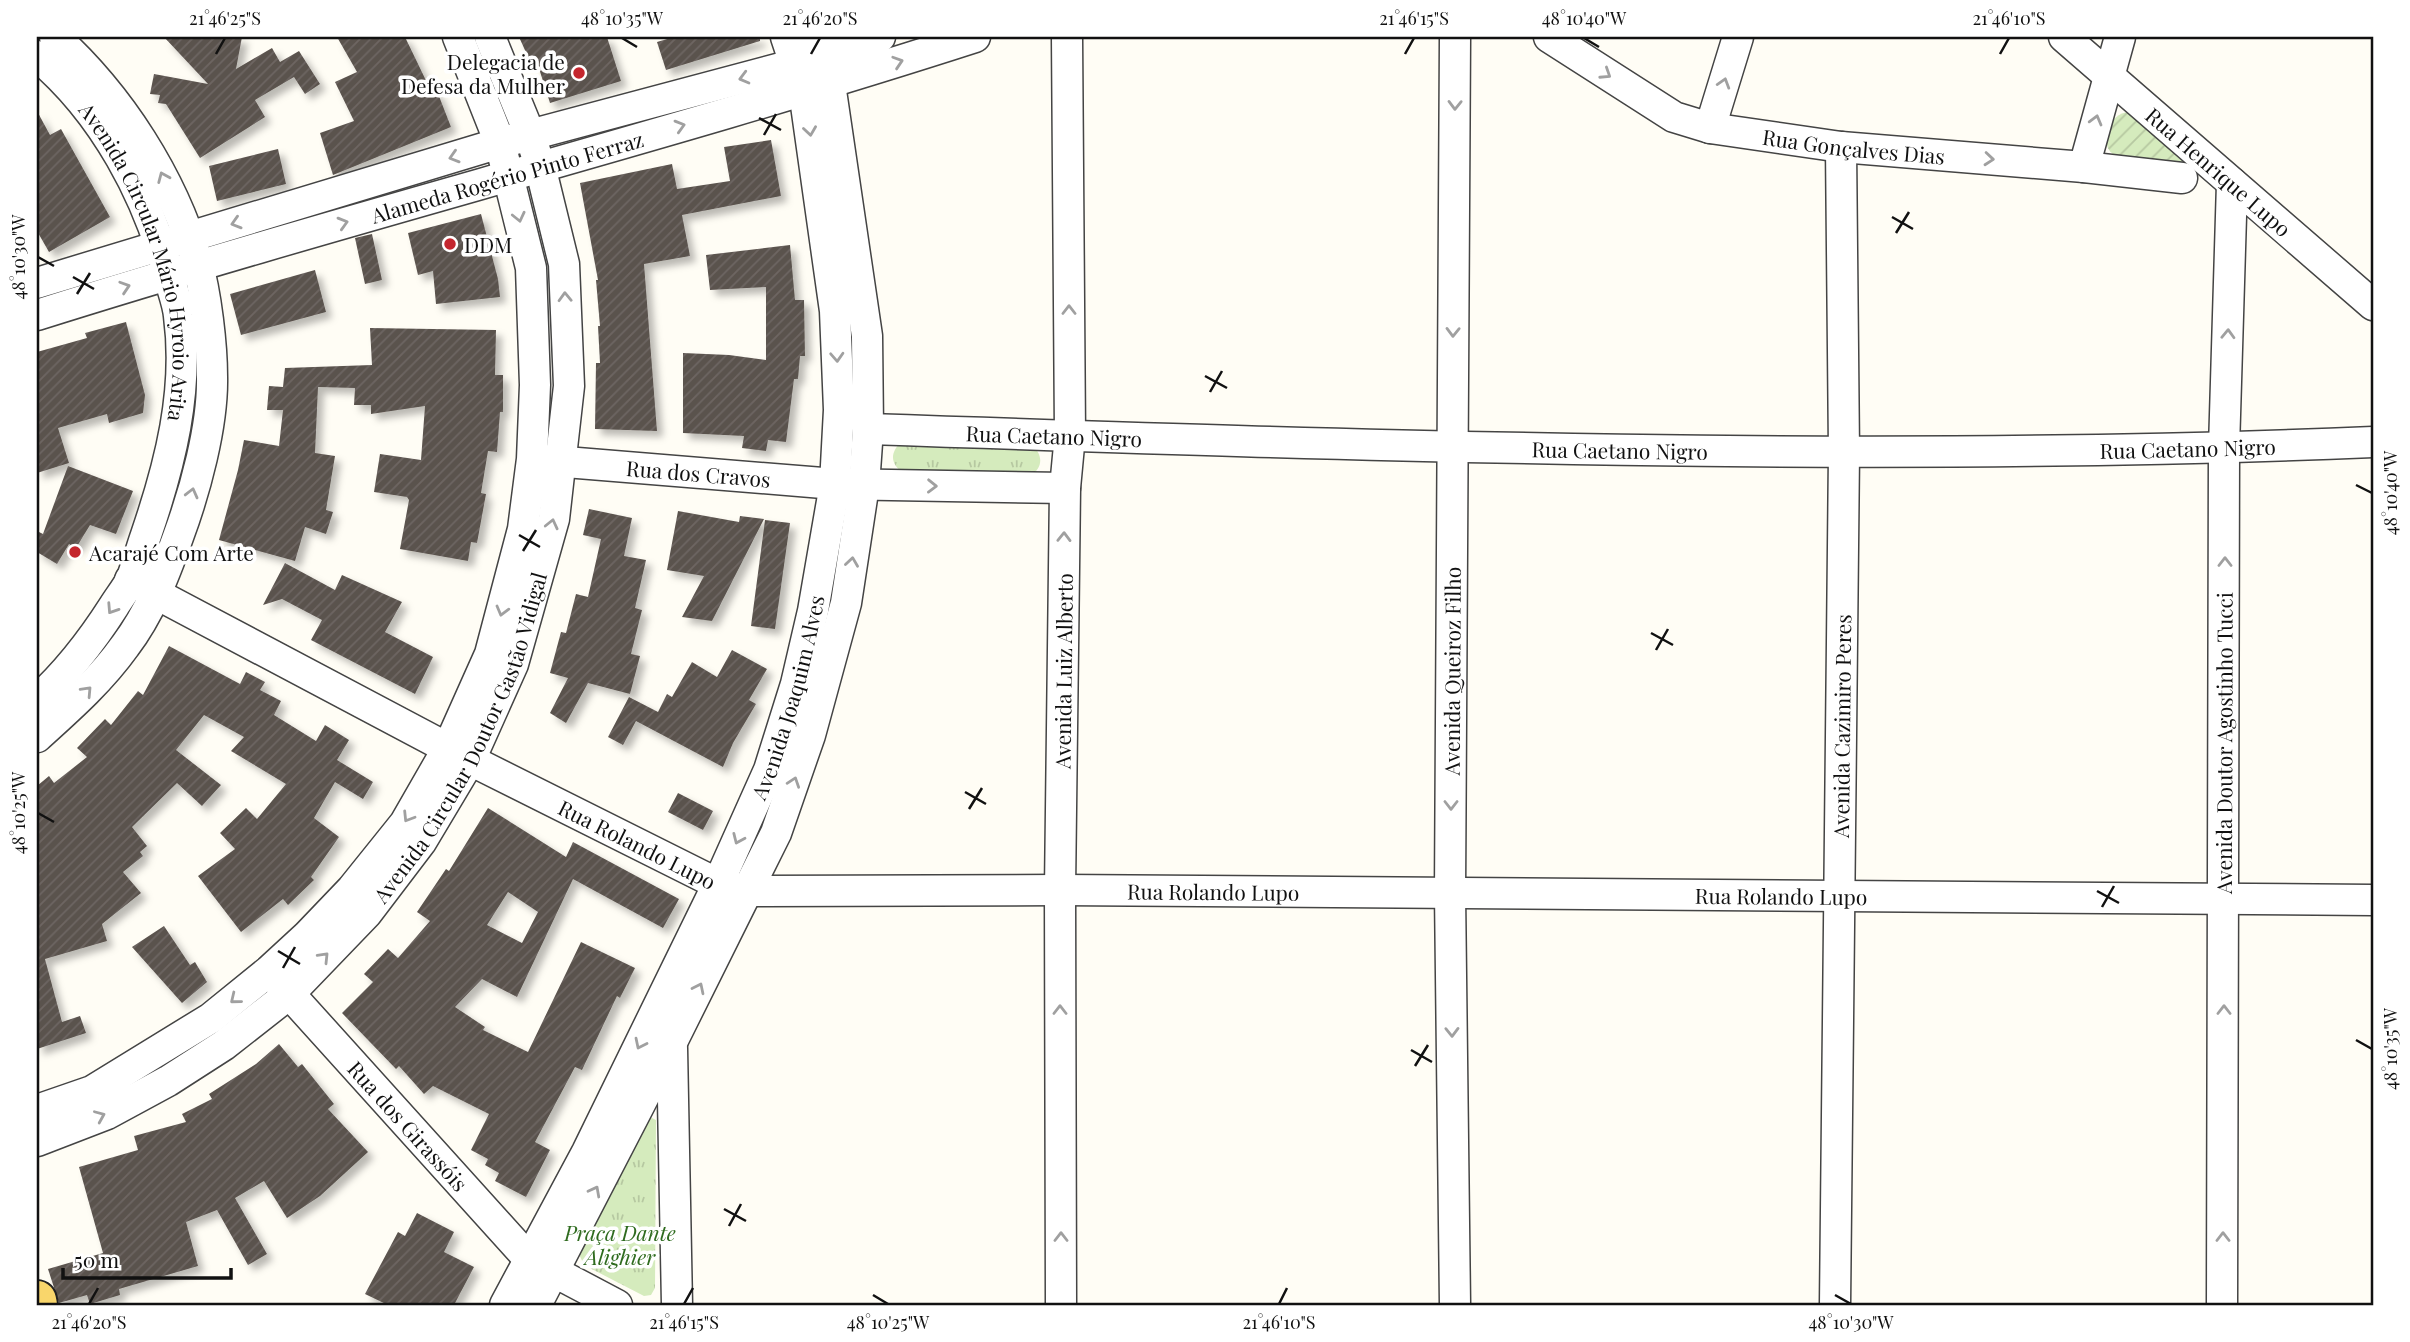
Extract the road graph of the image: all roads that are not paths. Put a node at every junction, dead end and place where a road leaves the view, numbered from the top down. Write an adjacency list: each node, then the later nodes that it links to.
1 (55, 37): 25 (street, Avenida Circular Mário Hyroio Arita, one-way to 1)
2 (458, 37): 18 (street, Avenida Circular Doutor Gastão Vidigal)
3 (491, 37): 17 (street, Avenida Circular Doutor Gastão Vidigal)
4 (786, 37): 14 (street, Avenida Joaquim Alves)
5 (880, 37): 14 (street, Alameda Rogério Pinto Ferraz)
6 (975, 37): 14 (street, Alameda Rogério Pinto Ferraz, one-way to 6)
7 (1066, 37): 30 (street, Avenida Luiz Alberto, one-way to 7)
8 (1455, 37): 32 (street, Avenida Queiroz Filho, one-way to 32)
9 (1549, 37): 16 (street, Rua Gonçalves Dias, one-way to 16)
10 (1738, 37): 16 (street, one-way to 10)
11 (2064, 37): 15 (street, Rua Henrique Lupo)
12 (2120, 37): 15 (street)
13 (37, 56): 25 (street, Avenida Circular Mário Hyroio Arita)
14 (814, 66): 17 (street, Alameda Rogério Pinto Ferraz, one-way to 17); 20 (street, Alameda Rogério Pinto Ferraz, one-way to 14); 29 (street, Avenida Joaquim Alves); 37 (street, Avenida Joaquim Alves, one-way to 37)
15 (2109, 74): 21 (street, one-way to 15); 24 (street, Rua Henrique Lupo)
16 (1710, 128): 19 (street, Rua Gonçalves Dias)
17 (530, 135): 18 (street, Alameda Rogério Pinto Ferraz); 20 (street, Avenida Circular Doutor Gastão Vidigal)
18 (500, 143): 22 (street, Avenida Circular Doutor Gastão Vidigal); 25 (street, Alameda Rogério Pinto Ferraz, one-way to 25)
19 (1841, 147): 21 (street, Rua Gonçalves Dias, one-way to 21); 34 (street, Avenida Cazimiro Peres)
20 (540, 166): 22 (street, Alameda Rogério Pinto Ferraz); 36 (street, Avenida Circular Doutor Gastão Vidigal, one-way to 20)
21 (2084, 167): 23 (street, Rua Gonçalves Dias)
22 (510, 176): 25 (street, Alameda Rogério Pinto Ferraz, one-way to 22); 35 (street, Avenida Circular Doutor Gastão Vidigal, one-way to 35)
23 (2182, 178)
24 (2232, 183): 27 (street, Rua Henrique Lupo); 33 (street, Avenida Doutor Agostinho Tucci, one-way to 24)
25 (179, 256): 26 (street, Alameda Rogério Pinto Ferraz); 28 (street, Alameda Rogério Pinto Ferraz, one-way to 25); 39 (street, Avenida Circular Mário Hyroio Arita); 40 (street, Avenida Circular Mário Hyroio Arita, one-way to 25)
26 (37, 283)
27 (2373, 305)
28 (37, 315)
29 (869, 429): 30 (street, Rua Caetano Nigro); 37 (street, Avenida Joaquim Alves)
30 (1070, 436): 32 (street, Rua Caetano Nigro); 38 (street, Avenida Luiz Alberto)
31 (2373, 442): 33 (street, Rua Caetano Nigro)
32 (1452, 445): 34 (street, Rua Caetano Nigro); 46 (street, Avenida Queiroz Filho, one-way to 46)
33 (2224, 448): 34 (street, Rua Caetano Nigro); 48 (street, Avenida Doutor Agostinho Tucci, one-way to 33)
34 (1844, 452): 47 (street, Avenida Cazimiro Peres)
35 (532, 459): 36 (street, Rua dos Cravos); 43 (street, Avenida Circular Doutor Gastão Vidigal, one-way to 43)
36 (562, 462): 37 (street, Rua dos Cravos); 43 (street, Avenida Circular Doutor Gastão Vidigal, one-way to 36)
37 (850, 484): 38 (street, one-way to 38); 44 (street, Avenida Joaquim Alves)
38 (1065, 488): 45 (street, Avenida Luiz Alberto, one-way to 38)
39 (130, 580): 40 (street, Rua Rolando Lupo); 41 (street, Avenida Circular Mário Hyroio Arita, one-way to 41)
40 (158, 594): 42 (street, Avenida Circular Mário Hyroio Arita, one-way to 40); 43 (street, Rua Rolando Lupo)
41 (37, 700)
42 (37, 737)
43 (459, 754): 44 (street, Rua Rolando Lupo); 50 (street, Avenida Circular Doutor Gastão Vidigal, one-way to 50); 51 (street, Avenida Circular Doutor Gastão Vidigal, one-way to 43)
44 (733, 888): 45 (street, Rua Rolando Lupo); 52 (street, Avenida Joaquim Alves, one-way to 44); 55 (street, Avenida Joaquim Alves, one-way to 55)
45 (1060, 890): 46 (street, Rua Rolando Lupo); 62 (street, Avenida Luiz Alberto, one-way to 45)
46 (1450, 893): 47 (street, Rua Rolando Lupo); 63 (street, Avenida Queiroz Filho, one-way to 63)
47 (1839, 896): 48 (street, Rua Rolando Lupo); 64 (street, Avenida Cazimiro Peres)
48 (2225, 898): 49 (street, Rua Rolando Lupo); 65 (street, Avenida Doutor Agostinho Tucci, one-way to 48)
49 (2373, 900)
50 (269, 971): 51 (street, Rua dos Girassóis); 53 (street, Avenida Circular Doutor Gastão Vidigal, one-way to 53)
51 (289, 994): 54 (street, Avenida Circular Doutor Gastão Vidigal, one-way to 51); 55 (street, Rua dos Girassóis)
52 (671, 1044): 55 (street, Avenida Joaquim Alves, one-way to 52); 61 (street)
53 (37, 1110)
54 (37, 1141)
55 (540, 1266): 58 (street, Avenida Joaquim Alves); 59 (street, Avenida Joaquim Alves); 60 (street)
56 (37, 1300): 57 (main road)
57 (38, 1305)
58 (505, 1305)
59 (536, 1305)
60 (617, 1305)
61 (677, 1305)
62 (1061, 1305)
63 (1455, 1305)
64 (1835, 1305)
65 (2222, 1305)

